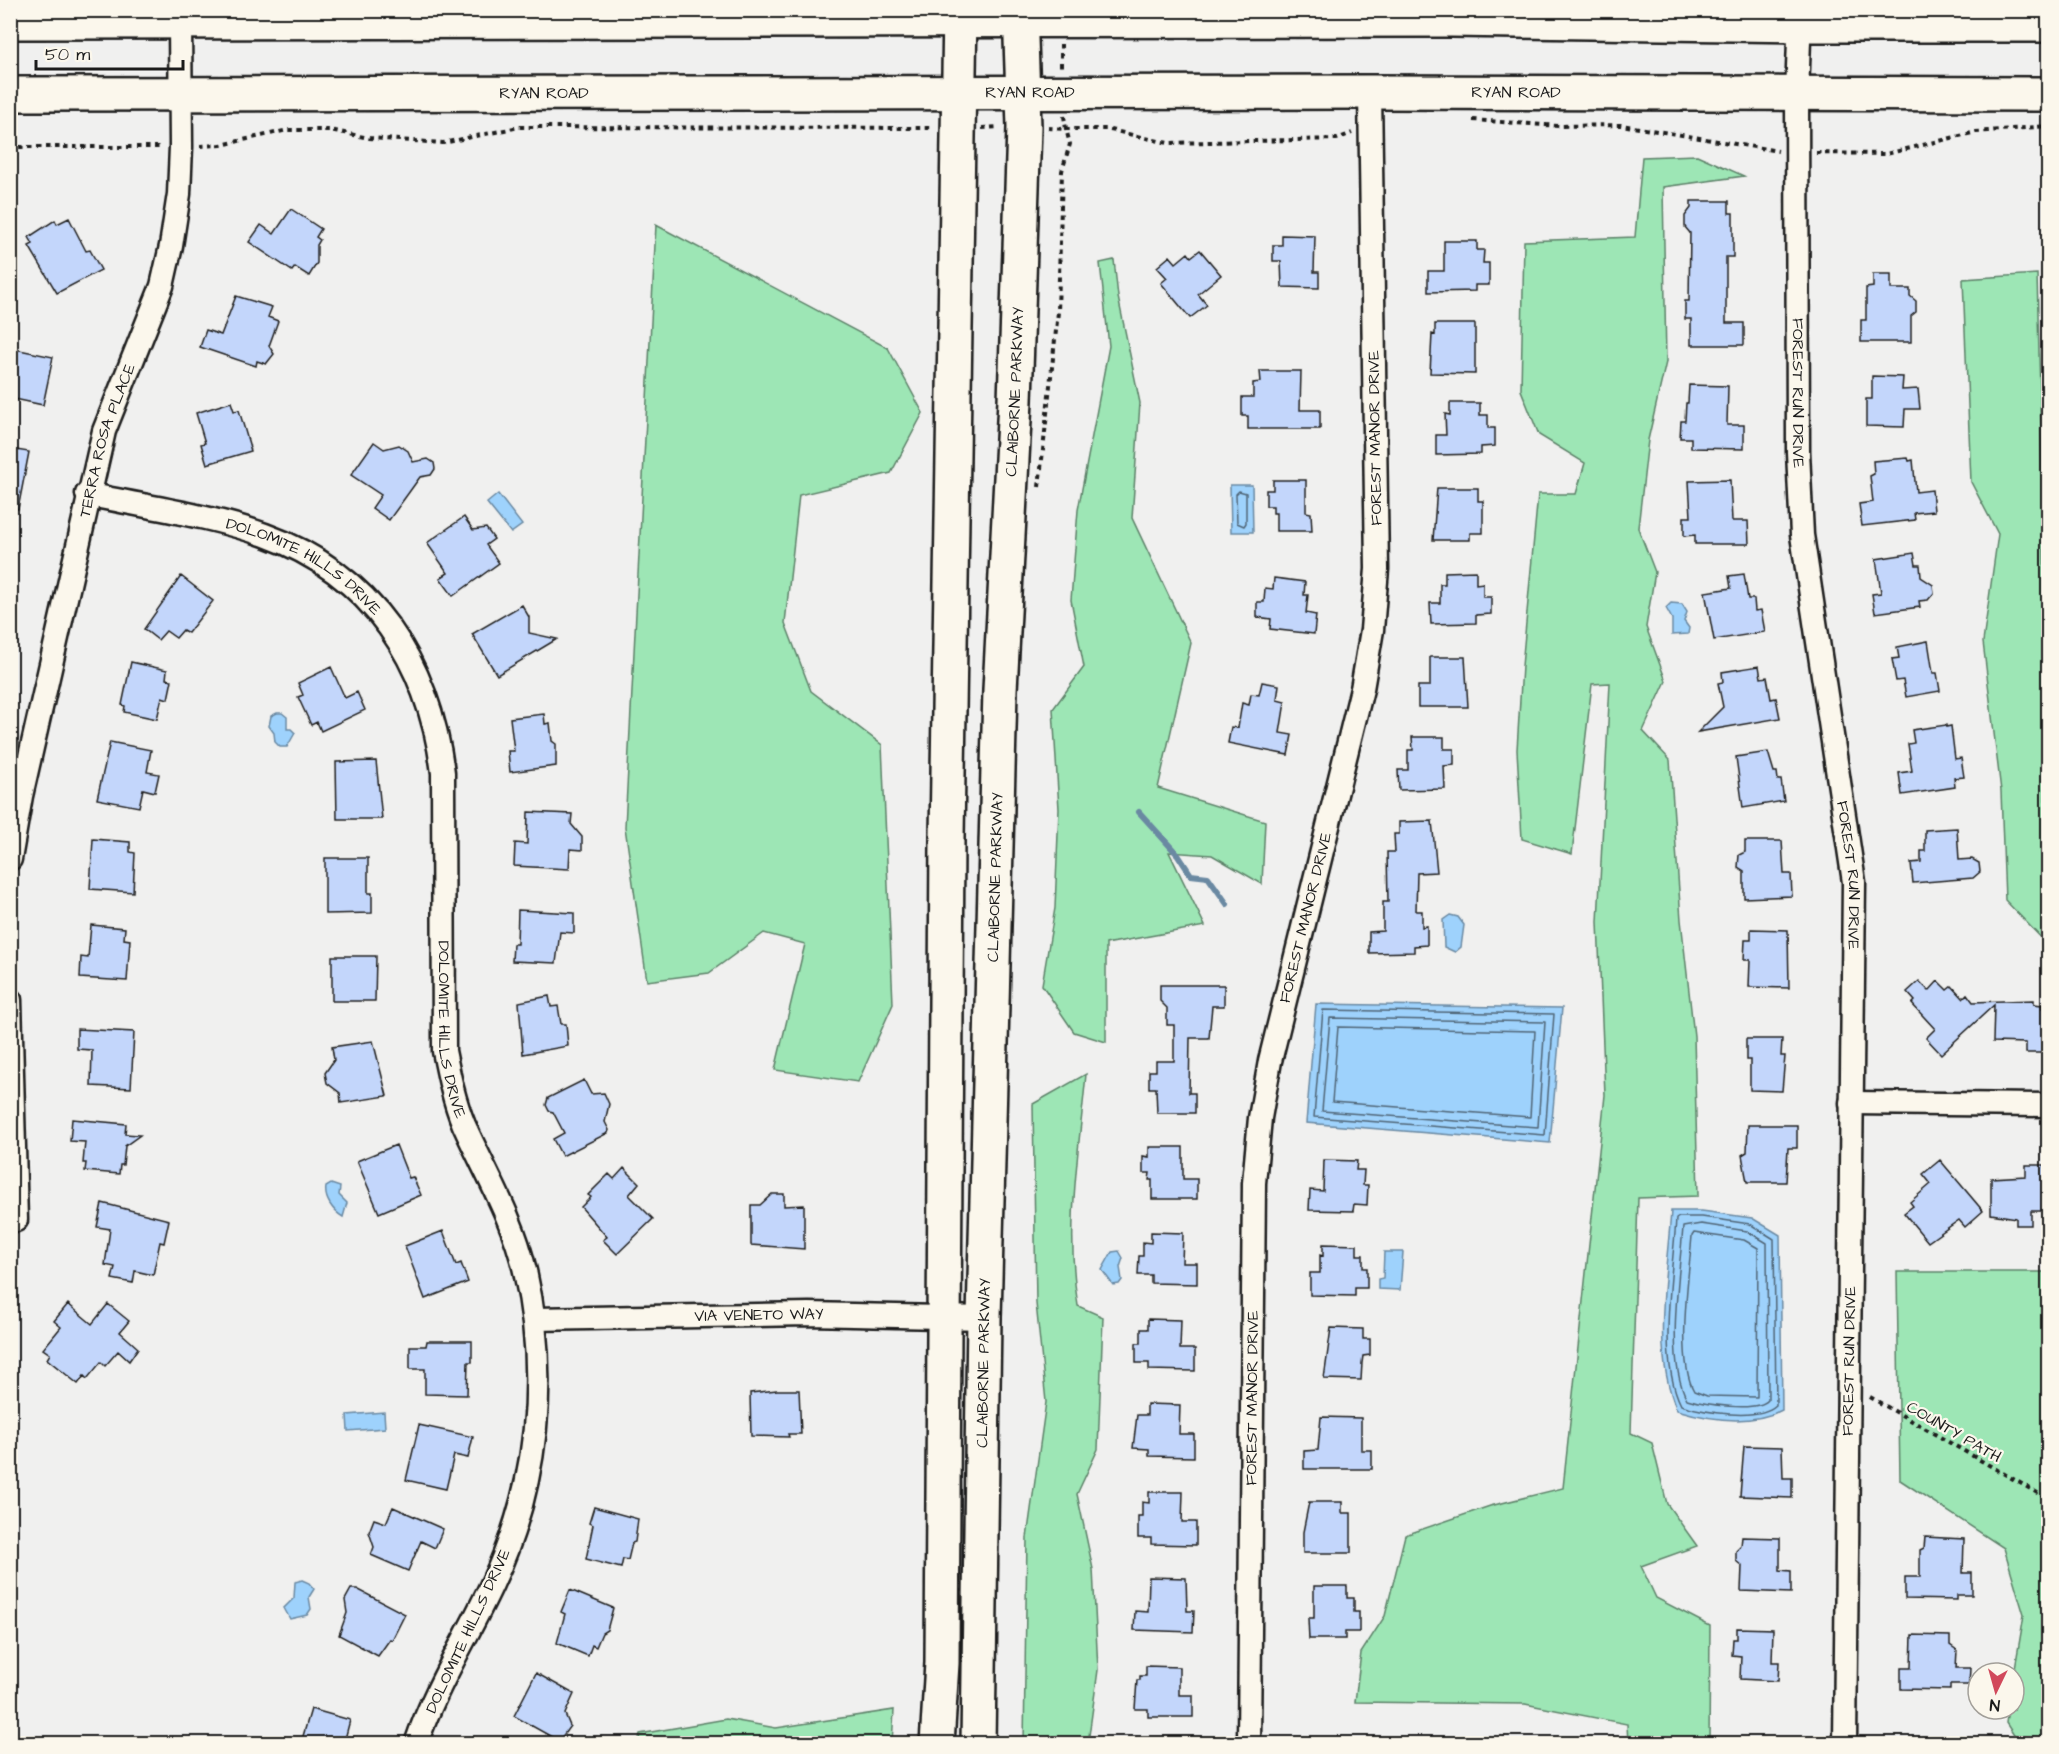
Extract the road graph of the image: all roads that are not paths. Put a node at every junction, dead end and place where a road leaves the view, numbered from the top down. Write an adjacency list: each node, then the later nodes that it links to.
1 (960, 16): 2 (main road); 5 (main road); 7 (main road)
2 (1020, 16): 3 (main road); 10 (main road, CLAIBORNE PARKWAY)
3 (1800, 18): 6 (main road); 13 (street, FOREST RUN DRIVE)
4 (10, 22): 5 (main road)
5 (180, 22): 9 (street, TERRA ROSA PLACE)
6 (2049, 25)
7 (959, 92): 9 (main road, RYAN ROAD); 10 (main road, RYAN ROAD); 21 (main road)
8 (1370, 92): 10 (main road, RYAN ROAD); 13 (main road, RYAN ROAD); 27 (street, FOREST MANOR DRIVE)
9 (182, 93): 11 (main road, RYAN ROAD); 14 (street, TERRA ROSA PLACE)
10 (1023, 93): 22 (main road, CLAIBORNE PARKWAY)
11 (10, 94)
12 (2049, 94): 13 (main road, RYAN ROAD)
13 (1797, 95): 18 (street, FOREST RUN DRIVE)
14 (87, 494): 15 (street, TERRA ROSA PLACE); 23 (street, DOLOMITE HILLS DRIVE)
15 (18, 772): 16 (street, TERRA ROSA PLACE)
16 (10, 859)
17 (10, 1000): 20 (street)
18 (1851, 1103): 19 (street); 28 (street, FOREST RUN DRIVE)
19 (2049, 1105)
20 (16, 1220)
21 (944, 1317): 22 (street, VIA VENETO WAY); 23 (street, VIA VENETO WAY); 25 (main road)
22 (984, 1318): 26 (main road, CLAIBORNE PARKWAY)
23 (534, 1319): 24 (street, DOLOMITE HILLS DRIVE)
24 (416, 1743)
25 (937, 1743)
26 (978, 1743)
27 (1249, 1743)
28 (1845, 1743)

